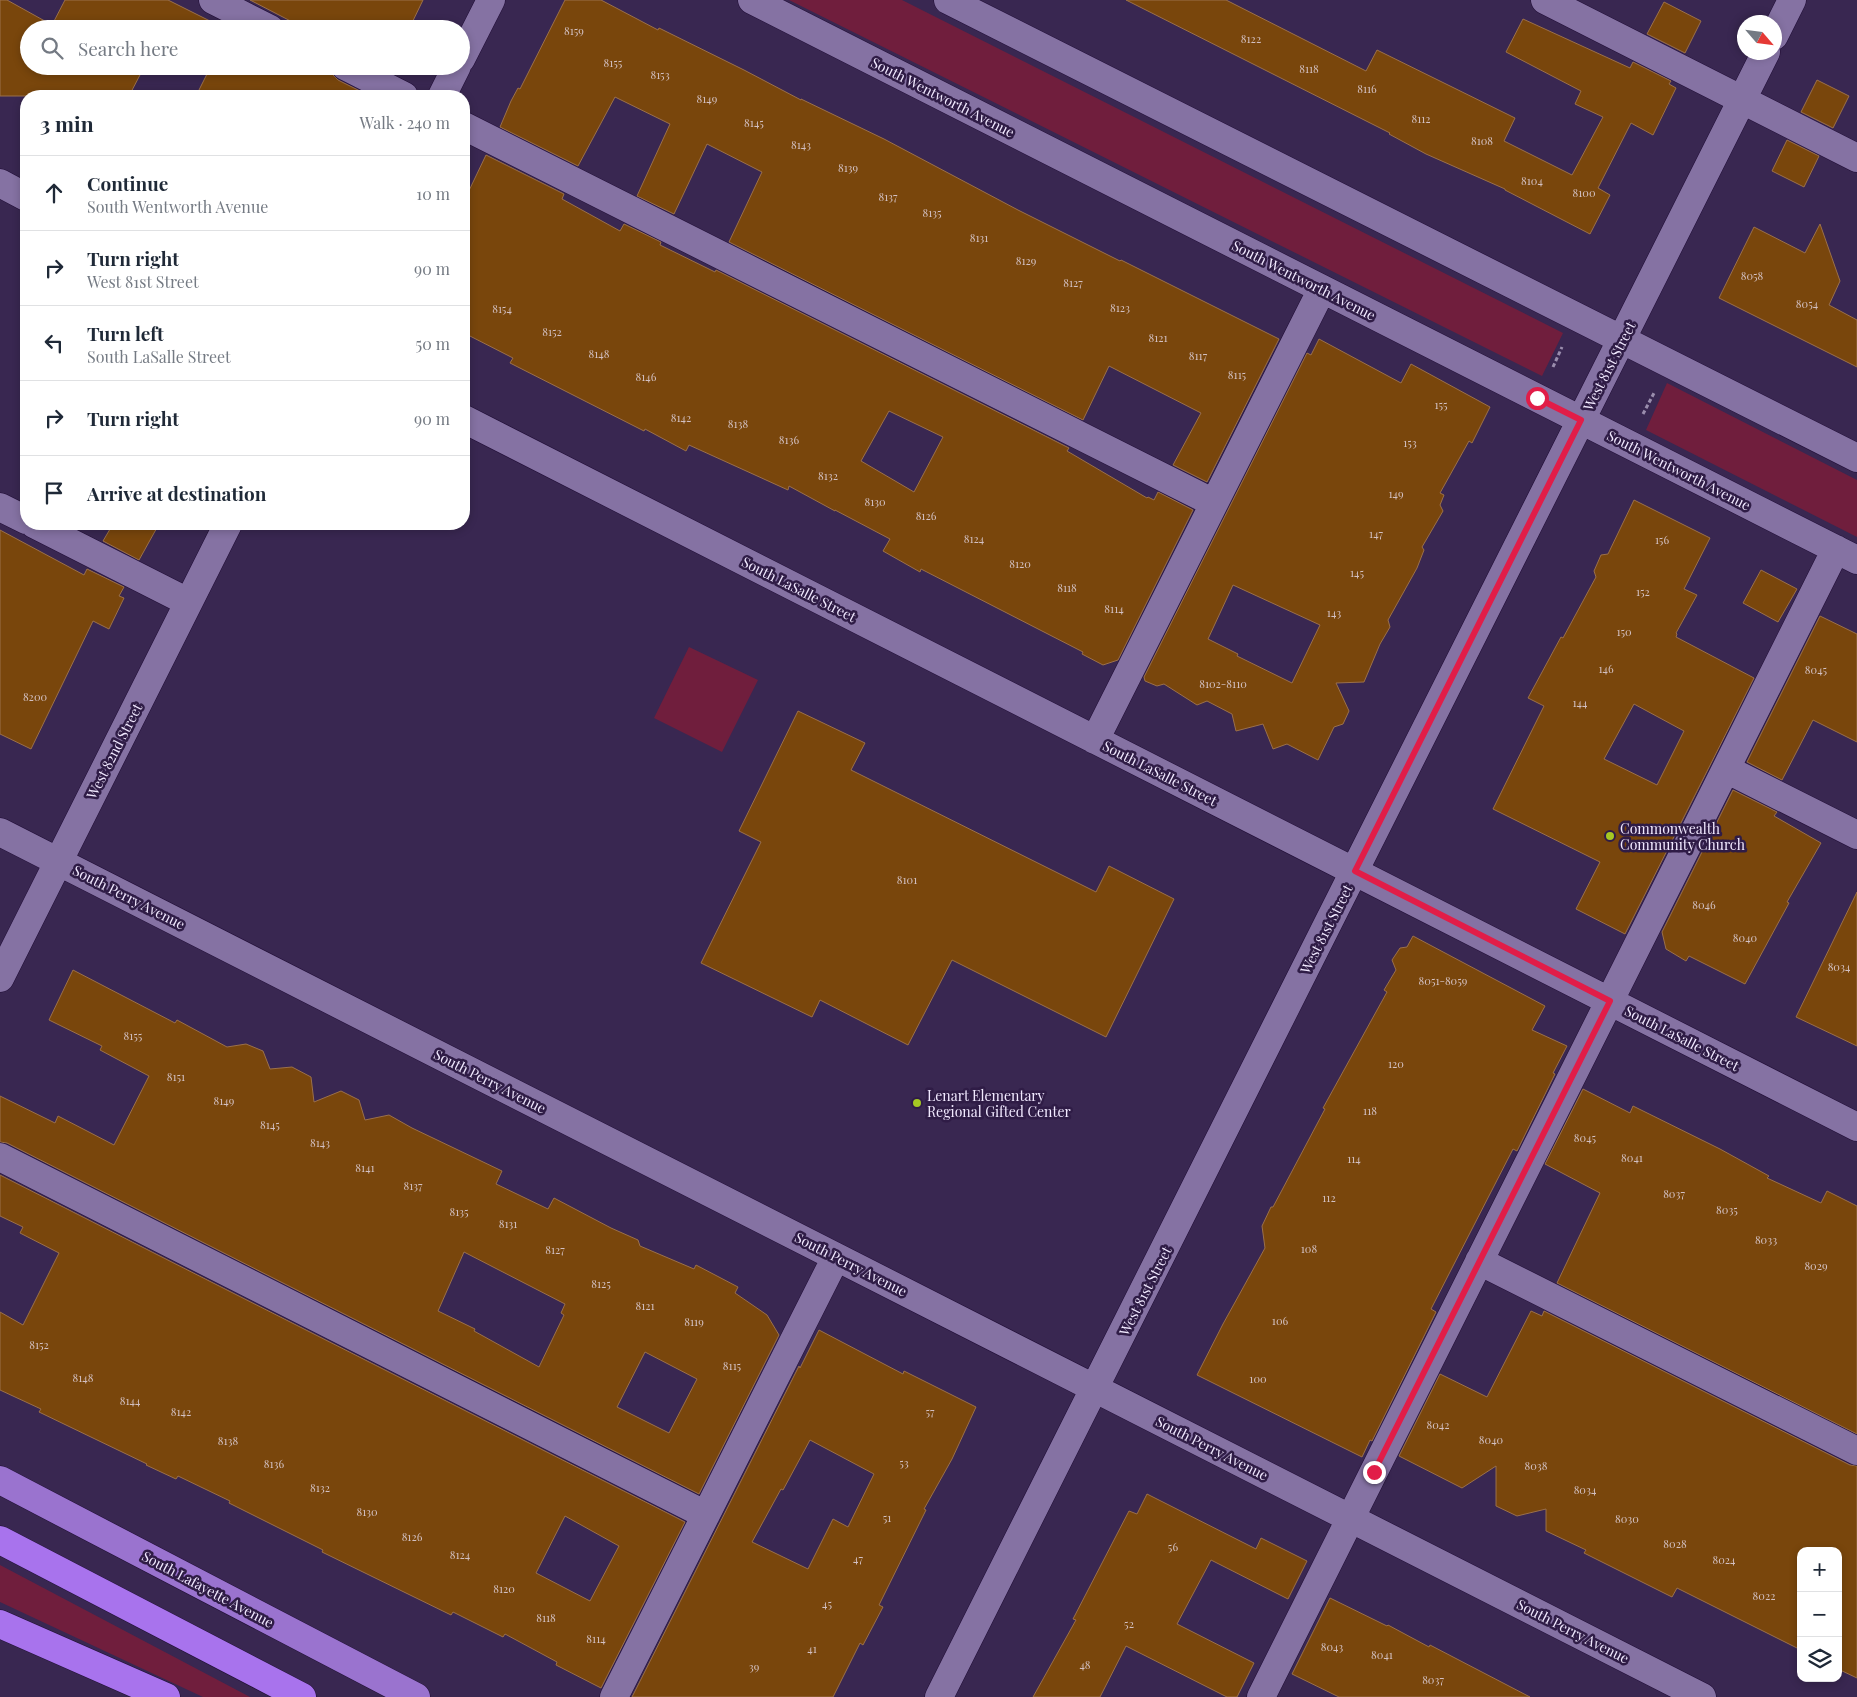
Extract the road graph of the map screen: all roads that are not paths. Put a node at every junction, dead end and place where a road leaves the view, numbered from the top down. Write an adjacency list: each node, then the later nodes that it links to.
1 (213, 0): 7 (street)
2 (491, 0): 9 (street)
3 (752, 0): 20 (street, South Wentworth Avenue)
4 (948, 0): 21 (street)
5 (1545, 0): 15 (street)
6 (1792, 0): 8 (street)
7 (252, 20)
8 (1782, 20)
9 (470, 41)
10 (1762, 60): 15 (street, West 81st Street)
11 (363, 75): 13 (street)
12 (452, 75): 14 (street)
13 (392, 90)
14 (445, 90)
15 (1742, 100): 17 (street); 21 (street, West 81st Street)
16 (470, 129): 25 (street)
17 (1857, 158)
18 (0, 183): 19 (street)
19 (20, 194)
20 (1322, 289): 22 (street, South Wentworth Avenue); 25 (street)
21 (1622, 339): 22 (street, West 81st Street); 24 (street)
22 (1581, 420): 30 (street, South Wentworth Avenue); 37 (street, West 81st Street)
23 (470, 422): 32 (street, South LaSalle Street)
24 (1857, 458)
25 (1214, 503): 32 (street)
26 (0, 507): 27 (street)
27 (20, 517)
28 (46, 530): 31 (street)
29 (225, 530): 31 (street, West 82nd Street)
30 (1846, 555): 33 (street)
31 (188, 602): 36 (street, West 82nd Street)
32 (1095, 740): 37 (street, South LaSalle Street)
33 (1726, 769): 35 (street); 39 (street)
34 (0, 832): 36 (street, South Perry Avenue)
35 (1857, 835)
36 (58, 861): 38 (street, West 82nd Street); 42 (street, South Perry Avenue)
37 (1355, 871): 39 (street, South LaSalle Street); 44 (street, West 81st Street)
38 (0, 978)
39 (1610, 1001): 40 (street, South LaSalle Street); 43 (street)
40 (1857, 1127)
41 (0, 1157): 47 (street)
42 (836, 1257): 44 (street, South Perry Avenue); 47 (street)
43 (1480, 1261): 45 (street); 48 (street)
44 (1096, 1388): 48 (street, South Perry Avenue); 55 (street, West 81st Street)
45 (1857, 1452)
46 (0, 1480): 53 (main road, South Lafayette Avenue)
47 (706, 1515): 54 (street)
48 (1351, 1518): 56 (street); 57 (street, South Perry Avenue)
49 (0, 1540): 52 (highway)
50 (0, 1624): 51 (highway)
51 (166, 1697)
52 (302, 1697)
53 (416, 1697)
54 (614, 1697)
55 (939, 1697)
56 (1261, 1697)
57 (1702, 1697)

